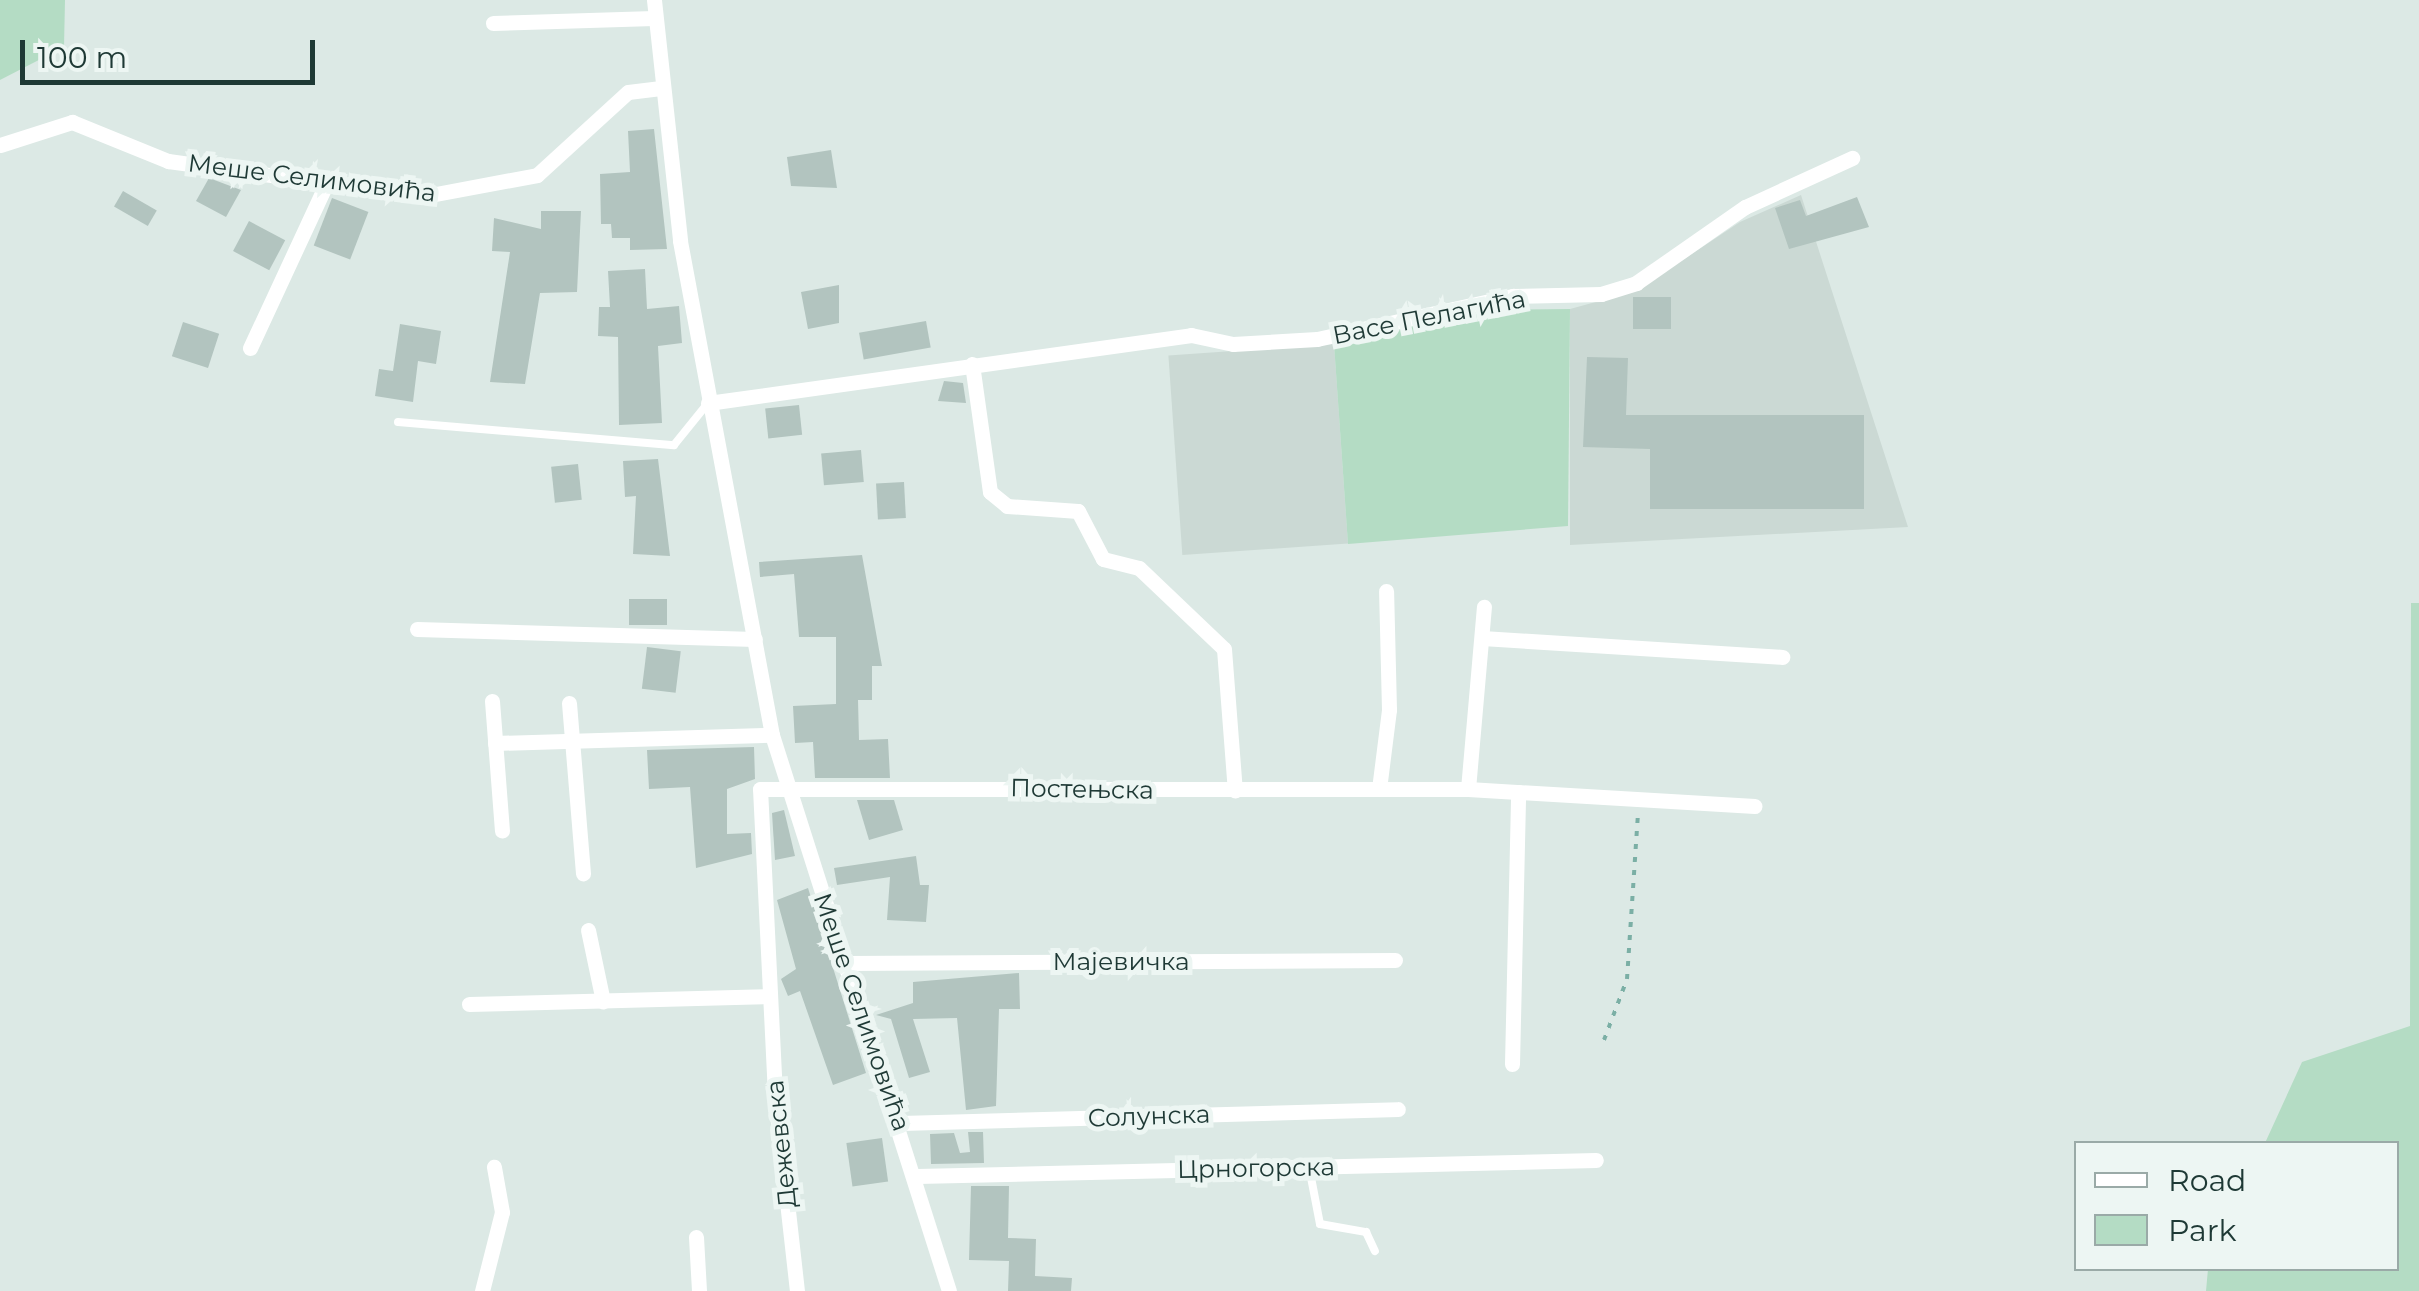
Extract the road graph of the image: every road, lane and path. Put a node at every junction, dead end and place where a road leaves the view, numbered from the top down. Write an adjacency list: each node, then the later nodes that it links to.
1 (654, 0): 2 (street, Меше Селимовића)
2 (654, 18): 3 (street); 4 (street, Меше Селимовића)
3 (493, 23)
4 (660, 88): 7 (street, Меше Селимовића); 10 (street, Меше Селимовића)
5 (0, 145): 7 (street, Меше Селимовића)
6 (1852, 158): 9 (street, Васе Пелагића)
7 (327, 182): 8 (street)
8 (250, 348)
9 (972, 364): 10 (street, Васе Пелагића); 26 (street)
10 (708, 402): 11 (lane); 16 (street, Меше Селимовића)
11 (398, 422)
12 (1386, 591): 24 (street)
13 (1484, 607): 15 (street)
14 (417, 629): 16 (street)
15 (1482, 638): 17 (street); 25 (street)
16 (754, 639): 20 (street, Меше Селимовића)
17 (1782, 657)
18 (492, 701): 22 (street)
19 (568, 703): 21 (street)
20 (772, 734): 21 (street); 23 (street, Меше Селимовића)
21 (571, 741): 22 (street); 31 (street)
22 (495, 743): 30 (street)
23 (786, 787): 26 (street, Постењска); 34 (street, Меше Селимовића); 35 (street, Дежевска)
24 (1378, 789): 25 (street, Постењска); 26 (street, Постењска)
25 (1468, 790): 27 (street, Постењска)
26 (1235, 791)
27 (1518, 792): 28 (street, Постењска); 39 (street)
28 (1639, 799): 29 (street, Постењска); 38 (path)
29 (1754, 806)
30 (502, 831)
31 (582, 872)
32 (588, 930): 36 (street)
33 (1394, 960): 34 (street, Мајевичка)
34 (847, 963): 41 (street, Меше Селимовића)
35 (770, 996): 36 (street); 50 (street, Дежевска)
36 (603, 1001): 37 (street)
37 (469, 1004)
38 (1604, 1040)
39 (1512, 1064)
40 (1398, 1109): 41 (street, Солунска)
41 (901, 1123): 45 (street, Меше Селимовића)
42 (1596, 1160): 44 (street, Црногорска)
43 (494, 1167): 48 (street)
44 (1309, 1167): 45 (street, Црногорска); 47 (lane)
45 (916, 1176): 51 (street, Меше Селимовића)
46 (696, 1236): 49 (street)
47 (1375, 1252)
48 (482, 1291)
49 (698, 1291)
50 (796, 1291)
51 (949, 1291)

